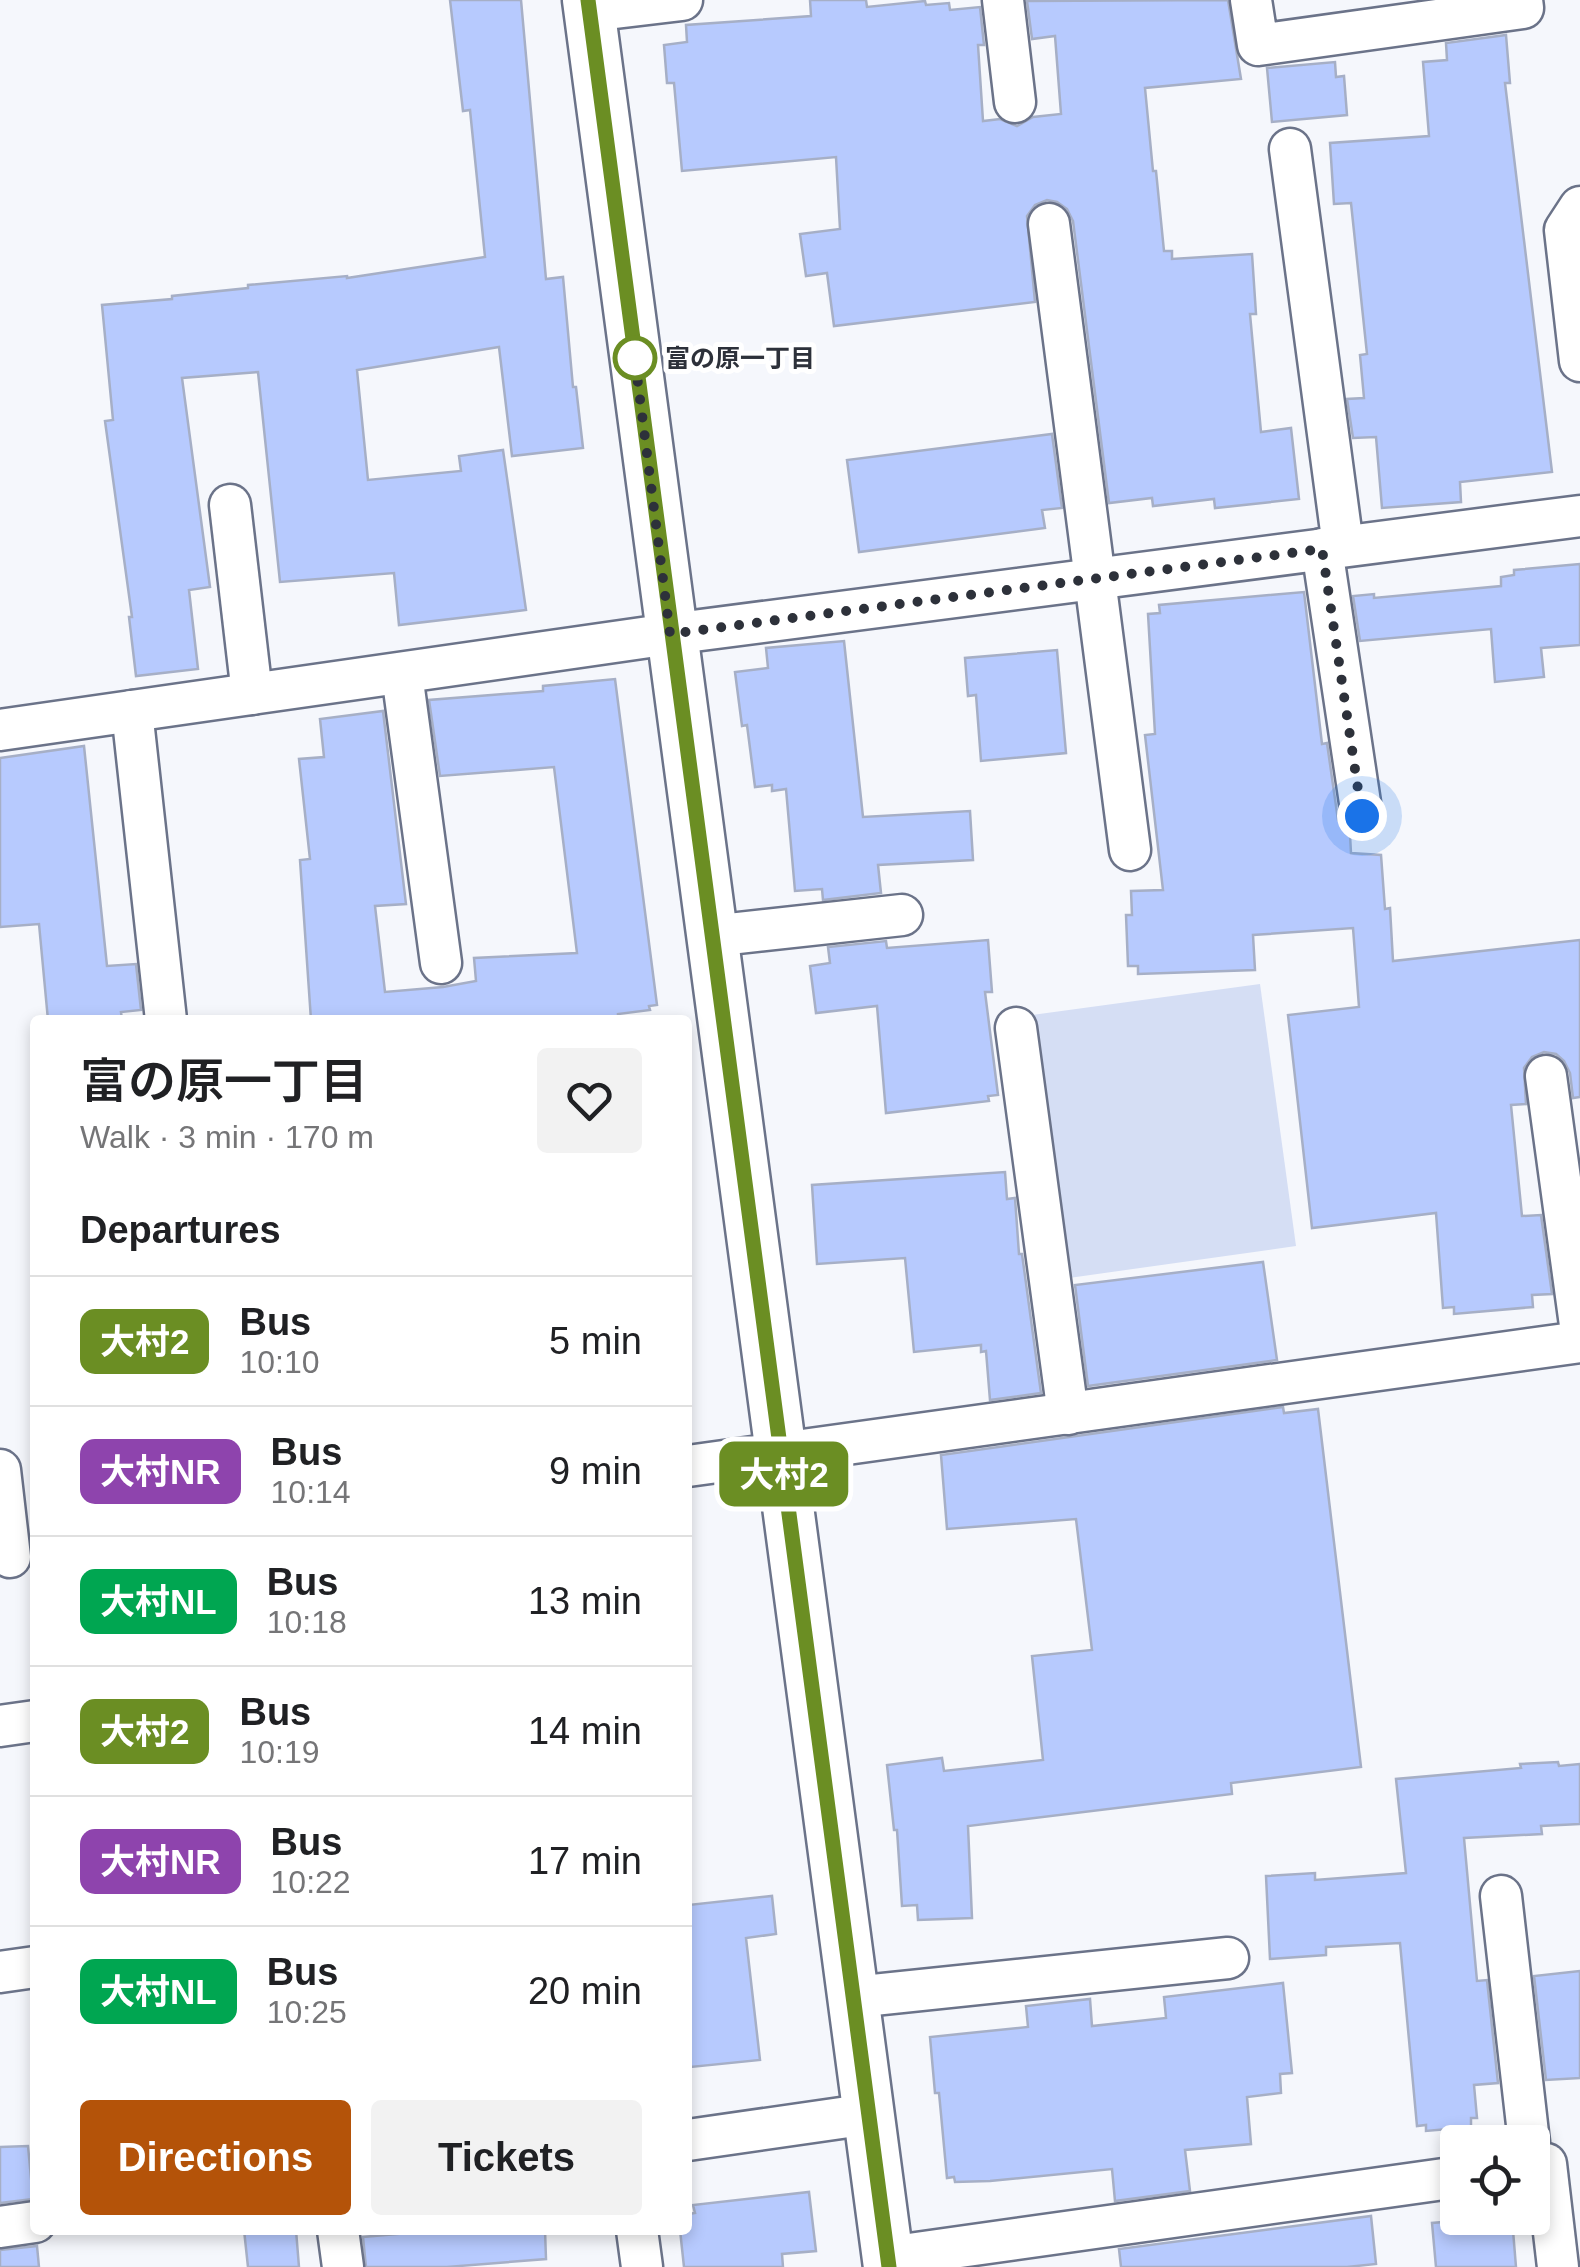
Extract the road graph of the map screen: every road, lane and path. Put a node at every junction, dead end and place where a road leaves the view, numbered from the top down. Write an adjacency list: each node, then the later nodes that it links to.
1 (682, 0): 5 (street)
2 (1003, 0): 6 (street)
3 (1251, 0): 4 (street)
4 (1522, 0)
5 (589, 5): 15 (street)
6 (1015, 102)
7 (1290, 149): 13 (street)
8 (1580, 207): 10 (street)
9 (1049, 224): 14 (street)
10 (1580, 361)
11 (230, 505): 17 (street)
12 (1580, 516): 13 (street)
13 (1333, 548): 14 (street); 20 (street)
14 (1097, 580): 15 (street); 21 (street)
15 (670, 634): 16 (street); 23 (street)
16 (402, 674): 17 (street); 24 (street)
17 (252, 694): 18 (street)
18 (132, 712): 19 (street); 25 (street)
19 (0, 730)
20 (1362, 816)
21 (1130, 850)
22 (902, 915): 23 (street)
23 (711, 936): 31 (street)
24 (441, 963)
25 (165, 1015)
26 (1016, 1028): 30 (street)
27 (1546, 1076): 28 (street)
28 (1580, 1325)
29 (1580, 1342): 30 (street)
30 (1068, 1414): 31 (street)
31 (781, 1453): 32 (street); 41 (street)
32 (692, 1465)
33 (0, 1470): 34 (street)
34 (15, 1557)
35 (30, 1722): 36 (street)
36 (0, 1726)
37 (1500, 1896): 43 (street)
38 (1228, 1958): 41 (street)
39 (30, 1968): 40 (street)
40 (0, 1972)
41 (854, 1998): 42 (street)
42 (869, 2114): 44 (street); 51 (street)
43 (1541, 2125)
44 (692, 2139)
45 (1440, 2180): 51 (street)
46 (1550, 2188): 54 (street)
47 (30, 2223): 48 (street)
48 (0, 2227)
49 (339, 2235): 52 (street)
50 (638, 2235): 53 (street)
51 (889, 2262)
52 (343, 2267)
53 (642, 2267)
54 (1558, 2267)

